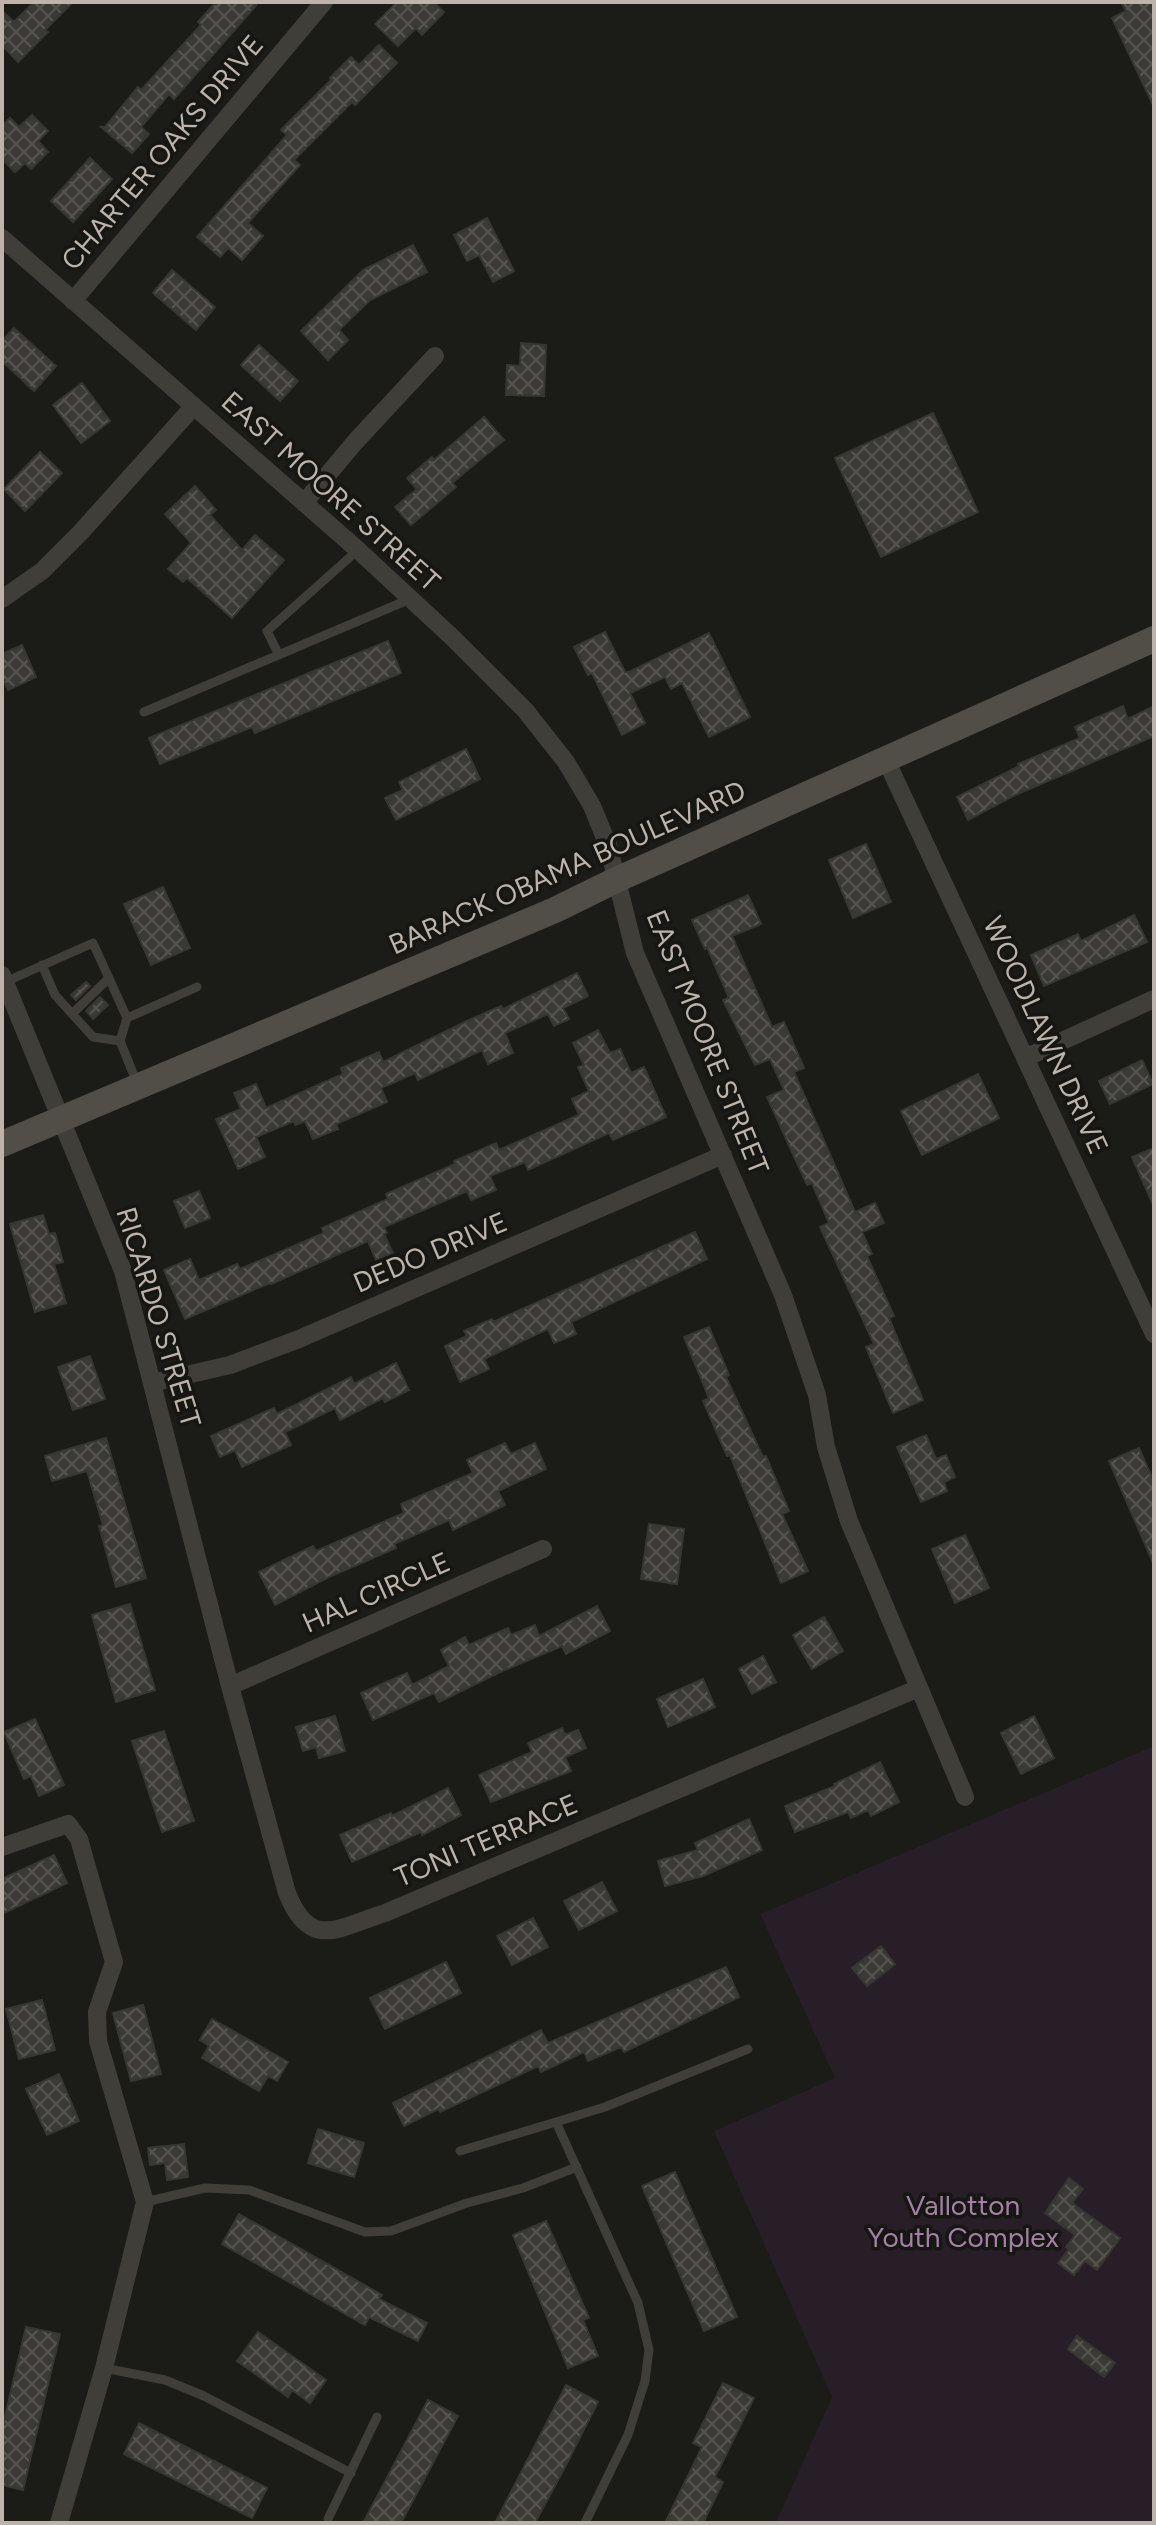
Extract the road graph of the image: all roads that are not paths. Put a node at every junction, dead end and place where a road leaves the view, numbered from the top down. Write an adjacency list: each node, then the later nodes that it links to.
1 (324, 2): 3 (street, CHARTER OAKS DRIVE)
2 (2, 238): 3 (street, EAST MOORE STREET)
3 (73, 301): 5 (street, EAST MOORE STREET)
4 (435, 356): 6 (street)
5 (194, 406): 6 (street, EAST MOORE STREET); 8 (street)
6 (304, 503): 7 (street, EAST MOORE STREET)
7 (358, 550): 9 (street, EAST MOORE STREET); 11 (lane)
8 (2, 599)
9 (410, 599): 11 (lane); 14 (street, EAST MOORE STREET)
10 (1154, 639): 13 (main road, BARACK OBAMA BOULEVARD)
11 (279, 655): 12 (lane)
12 (144, 712)
13 (886, 760): 14 (main road, BARACK OBAMA BOULEVARD); 23 (street, WOODLAWN DRIVE)
14 (616, 880): 24 (main road, BARACK OBAMA BOULEVARD); 27 (street, EAST MOORE STREET)
15 (42, 965): 16 (lane); 17 (lane); 20 (lane)
16 (3, 978): 25 (street, RICARDO STREET)
17 (109, 978): 20 (lane); 21 (lane)
18 (197, 987): 21 (lane)
19 (1154, 999): 23 (street)
20 (72, 1014): 22 (lane)
21 (127, 1018): 22 (lane)
22 (120, 1041): 24 (lane)
23 (1025, 1058): 28 (street, WOODLAWN DRIVE)
24 (138, 1086): 25 (main road, BARACK OBAMA BOULEVARD)
25 (60, 1119): 26 (main road, BARACK OBAMA BOULEVARD); 29 (street, RICARDO STREET)
26 (2, 1144)
27 (723, 1155): 29 (street, DEDO DRIVE); 32 (street, EAST MOORE STREET)
28 (1154, 1334)
29 (152, 1383): 31 (street, RICARDO STREET)
30 (543, 1549): 31 (street, HAL CIRCLE)
31 (230, 1686): 32 (street, TONI TERRACE)
32 (919, 1688): 33 (street, EAST MOORE STREET)
33 (965, 1797)
34 (2, 1847): 39 (street)
35 (748, 2049): 36 (lane)
36 (556, 2122): 37 (lane); 38 (lane)
37 (460, 2151)
38 (577, 2167): 39 (lane); 45 (lane)
39 (145, 2202): 40 (street)
40 (104, 2368): 42 (lane); 44 (street)
41 (377, 2417): 42 (lane)
42 (351, 2473): 43 (lane)
43 (328, 2519)
44 (56, 2523)
45 (585, 2523)

